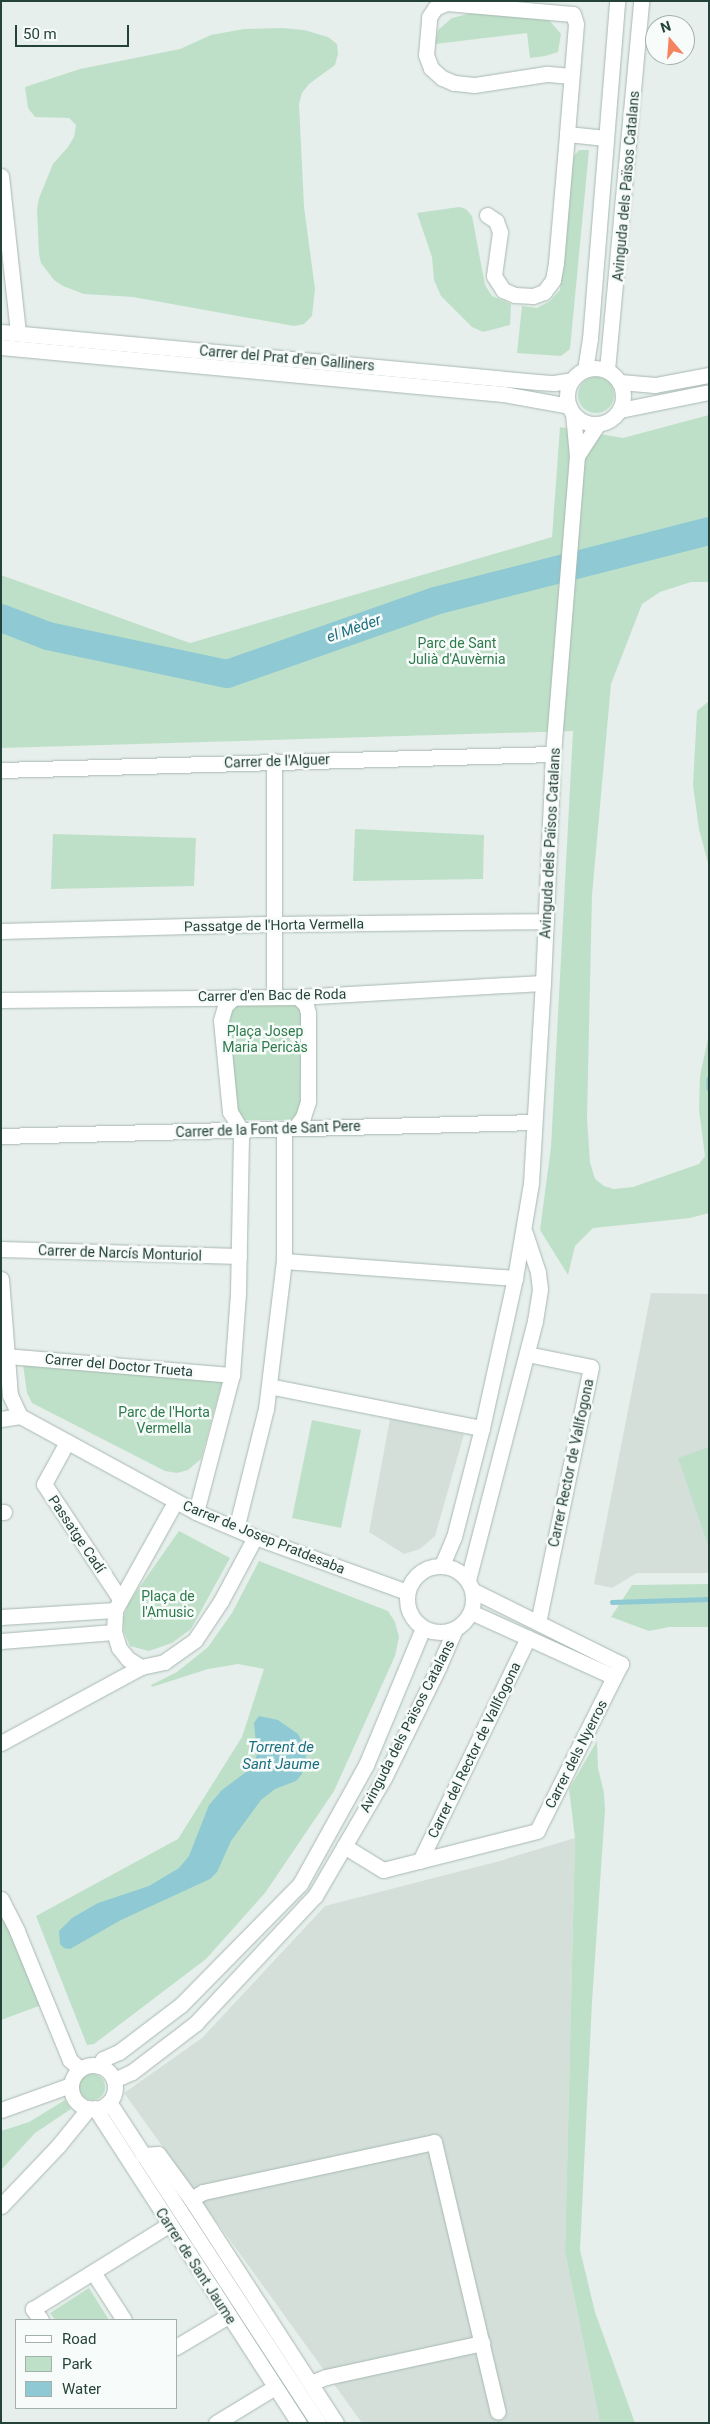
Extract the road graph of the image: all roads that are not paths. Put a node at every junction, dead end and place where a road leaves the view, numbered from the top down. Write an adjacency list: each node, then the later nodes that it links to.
1 (617, 1): 5 (street, Avinguda dels Països Catalans)
2 (641, 1): 12 (street, Avinguda dels Països Catalans)
3 (571, 76): 3 (street); 4 (street)
4 (567, 134): 5 (street); 7 (street)
5 (606, 138): 11 (street, Avinguda dels Països Catalans)
6 (1, 176): 9 (street)
7 (487, 215)
8 (1, 332): 9 (street, Carrer del Prat d'en Galliners)
9 (18, 333): 14 (street, Carrer del Prat d'en Galliners)
10 (1, 347): 17 (street, Carrer del Prat d'en Galliners)
11 (585, 370): 12 (street); 14 (street)
12 (607, 370): 15 (street)
13 (709, 375): 15 (street)
14 (572, 380): 17 (street)
15 (620, 382): 18 (street)
16 (709, 392): 18 (street)
17 (571, 410): 19 (street); 20 (street, Avinguda dels Països Catalans)
18 (620, 410): 19 (street)
19 (598, 424): 20 (street, Avinguda dels Països Catalans)
20 (577, 456): 21 (street, Avinguda dels Països Catalans)
21 (554, 754): 22 (street, Carrer de l'Alguer); 24 (street, Avinguda dels Països Catalans)
22 (274, 761): 23 (street, Carrer de l'Alguer); 25 (street)
23 (1, 770)
24 (546, 921): 25 (street, Passatge de l'Horta Vermella); 27 (street, Avinguda dels Països Catalans)
25 (274, 924): 26 (street, Passatge de l'Horta Vermella); 28 (street)
26 (1, 931)
27 (543, 984): 30 (street, Carrer d'en Bac de Roda); 32 (street, Avinguda dels Països Catalans)
28 (274, 996): 29 (street, Carrer d'en Bac de Roda); 30 (street, Carrer d'en Bac de Roda)
29 (234, 997): 31 (street, Carrer d'en Bac de Roda); 34 (street)
30 (298, 997): 33 (street)
31 (1, 1000)
32 (534, 1122): 33 (street, Carrer de la Font de Sant Pere); 36 (street, Avinguda dels Països Catalans)
33 (290, 1129): 34 (street, Carrer de la Font de Sant Pere); 39 (street)
34 (241, 1130): 35 (street, Carrer de la Font de Sant Pere); 38 (street)
35 (1, 1136)
36 (524, 1230): 40 (street, Avinguda dels Països Catalans); 42 (street, Avinguda dels Països Catalans)
37 (1, 1249): 38 (street, Carrer de Narcís Monturiol)
38 (239, 1256): 44 (street)
39 (284, 1261): 40 (street); 45 (street)
40 (515, 1278): 48 (street, Avinguda dels Països Catalans)
41 (1, 1279): 43 (street)
42 (527, 1354): 55 (street, Avinguda dels Països Catalans); 60 (street, Carrer Rector de Vallfogona)
43 (6, 1356): 44 (street, Carrer del Doctor Trueta); 46 (street)
44 (232, 1375): 51 (street)
45 (269, 1386): 48 (street); 52 (street)
46 (20, 1416): 47 (street); 49 (street, Carrer de Josep Pratdesaba)
47 (1, 1420)
48 (482, 1428): 54 (street, Avinguda dels Països Catalans)
49 (67, 1442): 50 (street, Carrer de Josep Pratdesaba); 57 (street, Passatge Cadí)
50 (175, 1502): 51 (street, Carrer de Josep Pratdesaba); 57 (street)
51 (196, 1512): 52 (street, Carrer de Josep Pratdesaba)
52 (236, 1529): 53 (street, Carrer de Josep Pratdesaba)
53 (255, 1536): 56 (street, Carrer de Josep Pratdesaba); 66 (street)
54 (442, 1565): 55 (street); 56 (street)
55 (470, 1585): 58 (street); 60 (street)
56 (407, 1592): 61 (street)
57 (118, 1605): 59 (street); 63 (street)
58 (471, 1612): 62 (street); 64 (street)
59 (1, 1617)
60 (538, 1622): 67 (street)
61 (423, 1628): 62 (street); 72 (street, Avinguda dels Països Catalans)
62 (456, 1628): 69 (street, Avinguda dels Països Catalans)
63 (114, 1632): 65 (street); 66 (street)
64 (528, 1638): 67 (street); 70 (street, Carrer del Rector de Vallfogona)
65 (1, 1641)
66 (141, 1667): 68 (street)
67 (614, 1678): 70 (street, Carrer dels Nyerros)
68 (1, 1742)
69 (344, 1846): 70 (street); 74 (street, Avinguda dels Països Catalans)
70 (420, 1861)
71 (1, 1899): 73 (street)
72 (98, 2066): 73 (street); 74 (street)
73 (80, 2070): 75 (street)
74 (114, 2080): 76 (street)
75 (71, 2085): 76 (street); 77 (street)
76 (98, 2106): 78 (street, Carrer de Sant Jaume); 80 (street); 81 (street, Carrer de Sant Jaume)
77 (1, 2110)
78 (144, 2155): 79 (street); 94 (street, Carrer de Sant Jaume)
79 (191, 2199): 86 (street); 88 (street)
80 (1, 2206)
81 (170, 2224): 82 (street); 84 (street, Carrer de Sant Jaume)
82 (94, 2272): 83 (street); 85 (street)
83 (37, 2315)
84 (228, 2316): 87 (street); 89 (street, Carrer de Sant Jaume)
85 (123, 2319)
86 (482, 2343): 88 (street); 90 (street)
87 (178, 2346)
88 (312, 2383): 95 (street)
89 (275, 2387): 91 (street); 93 (street, Carrer de Sant Jaume)
90 (498, 2412)
91 (240, 2416): 92 (street)
92 (216, 2423)
93 (299, 2423)
94 (318, 2423)
95 (336, 2423)

